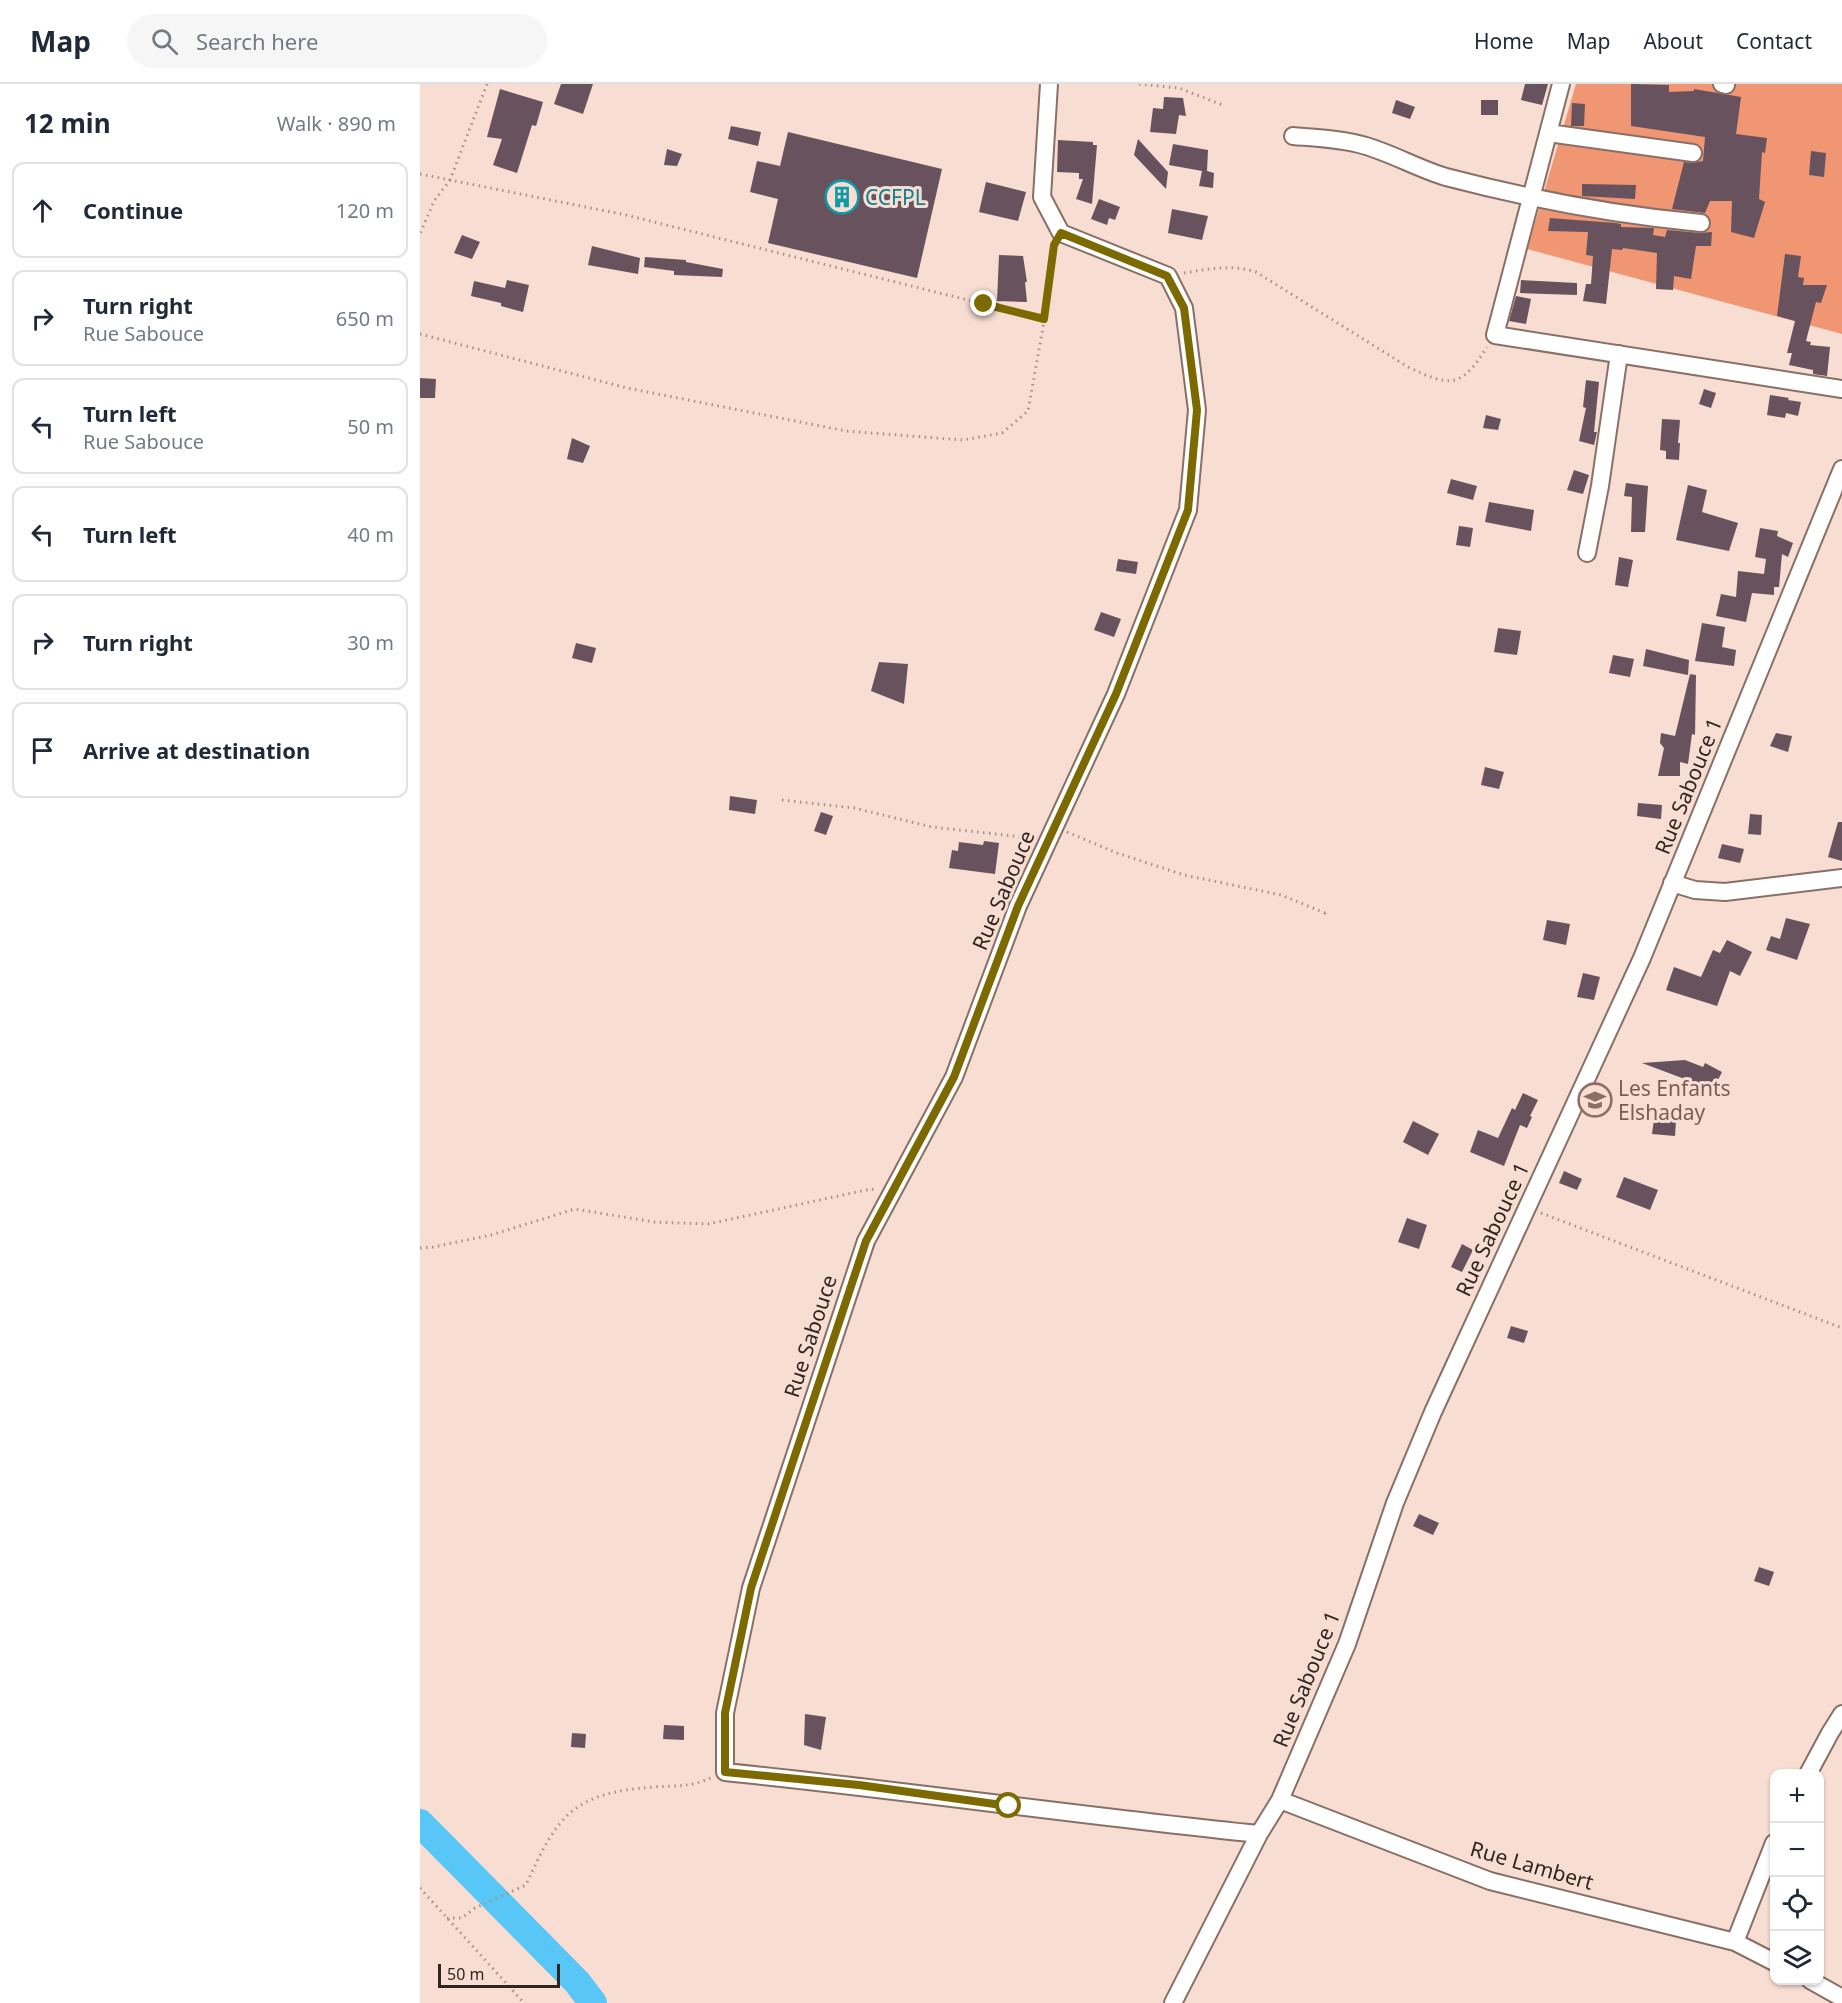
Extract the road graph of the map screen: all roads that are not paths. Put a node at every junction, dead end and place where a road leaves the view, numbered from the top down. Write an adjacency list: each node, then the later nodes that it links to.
1 (1049, 84): 17 (street, Rue Sabouce)
2 (1560, 84): 3 (street)
3 (1548, 133): 5 (street); 6 (street)
4 (1293, 136): 6 (street)
5 (1693, 153)
6 (1532, 197): 7 (street); 8 (street)
7 (1701, 223)
8 (1619, 354): 9 (street); 11 (street)
9 (1842, 389)
10 (1842, 469): 13 (street, Rue Sabouce 1)
11 (1587, 553)
12 (1842, 878): 13 (street)
13 (1672, 884): 16 (street, Rue Sabouce 1)
14 (1842, 1714): 15 (street)
15 (1810, 1769)
16 (1280, 1800): 17 (street, Rue Sabouce 1); 19 (street, Rue Lambert)
17 (1259, 1834): 23 (street, Rue Sabouce 1)
18 (1770, 1853): 19 (street)
19 (1735, 1942): 20 (street, Rue Lambert)
20 (1770, 1960)
21 (1819, 1985): 22 (street)
22 (1842, 1998)
23 (1173, 2003)

